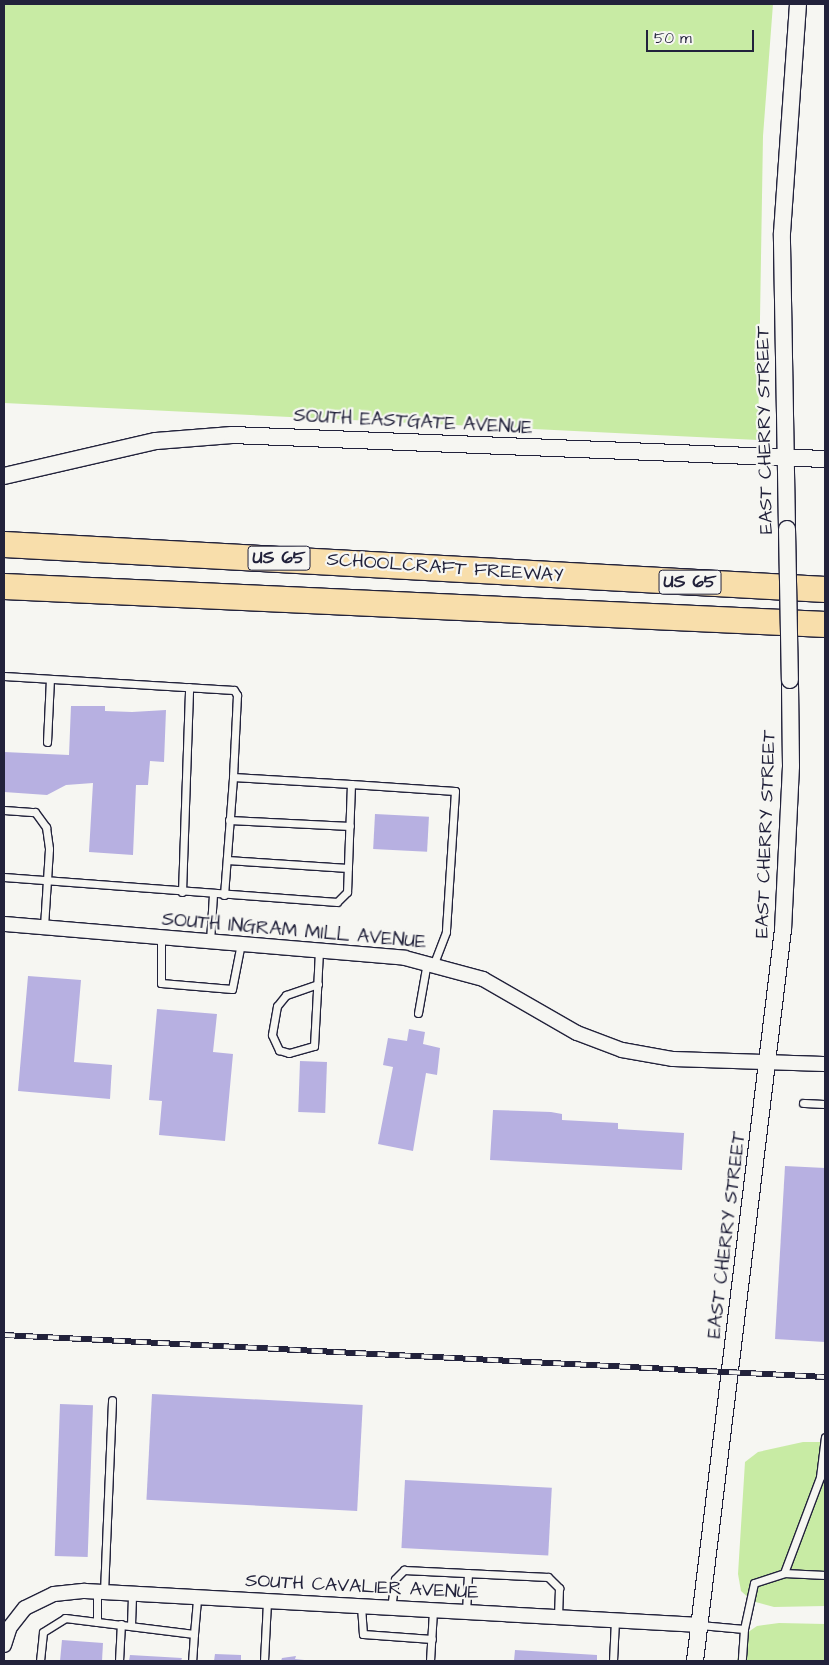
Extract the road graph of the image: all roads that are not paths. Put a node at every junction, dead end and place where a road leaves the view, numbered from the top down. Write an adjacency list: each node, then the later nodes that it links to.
1 (798, 4): 2 (street, EAST CHERRY STREET)
2 (786, 457): 3 (street, SOUTH EASTGATE AVENUE); 4 (street, SOUTH EASTGATE AVENUE); 34 (street, EAST CHERRY STREET, bridge)
3 (825, 459)
4 (4, 476)
5 (4, 544): 7 (highway, SCHOOLCRAFT FREEWAY / US 65)
6 (4, 586): 8 (highway, SCHOOLCRAFT FREEWAY / US 65)
7 (825, 589)
8 (825, 624)
9 (4, 676): 10 (lane)
10 (50, 679): 11 (lane); 12 (lane)
11 (190, 688): 13 (lane); 22 (lane)
12 (48, 742)
13 (233, 777): 14 (lane); 16 (lane)
14 (352, 784): 17 (lane); 31 (lane)
15 (4, 810): 21 (lane)
16 (230, 820): 17 (lane); 18 (lane)
17 (350, 826): 19 (lane)
18 (227, 860): 19 (lane); 24 (lane)
19 (348, 868): 24 (lane)
20 (4, 878): 21 (lane)
21 (47, 881): 22 (lane); 26 (lane)
22 (182, 892): 23 (lane)
23 (213, 894): 24 (lane); 28 (lane)
24 (224, 895)
25 (4, 924): 26 (street, SOUTH INGRAM MILL AVENUE)
26 (44, 927): 27 (street, SOUTH INGRAM MILL AVENUE)
27 (161, 937): 28 (street, SOUTH INGRAM MILL AVENUE); 29 (lane)
28 (210, 941): 29 (street, SOUTH INGRAM MILL AVENUE)
29 (241, 943): 30 (street, SOUTH INGRAM MILL AVENUE)
30 (319, 949): 31 (street, SOUTH INGRAM MILL AVENUE); 32 (lane)
31 (431, 962): 33 (lane); 34 (street, SOUTH INGRAM MILL AVENUE)
32 (318, 984): 32 (lane)
33 (418, 1013)
34 (769, 1062): 35 (street, SOUTH INGRAM MILL AVENUE); 56 (street, EAST CHERRY STREET)
35 (825, 1064)
36 (803, 1103): 37 (lane)
37 (825, 1104)
38 (112, 1400): 43 (lane)
39 (825, 1436): 41 (lane)
40 (468, 1573): 48 (lane); 50 (lane); 51 (lane)
41 (784, 1573): 42 (lane); 57 (lane)
42 (825, 1575)
43 (101, 1592): 44 (street, SOUTH CAVALIER AVENUE); 53 (lane); 60 (street, SOUTH CAVALIER AVENUE)
44 (132, 1594): 45 (street, SOUTH CAVALIER AVENUE); 55 (lane)
45 (197, 1597): 46 (street, SOUTH CAVALIER AVENUE); 58 (lane)
46 (267, 1600): 47 (street, SOUTH CAVALIER AVENUE); 64 (lane)
47 (361, 1606): 48 (street, SOUTH CAVALIER AVENUE); 59 (lane)
48 (391, 1608): 49 (street, SOUTH CAVALIER AVENUE)
49 (433, 1610): 50 (street, SOUTH CAVALIER AVENUE); 59 (lane)
50 (466, 1612): 51 (street, SOUTH CAVALIER AVENUE)
51 (558, 1617): 52 (street, SOUTH CAVALIER AVENUE)
52 (615, 1620): 56 (street, SOUTH CAVALIER AVENUE); 66 (lane)
53 (97, 1622): 54 (lane); 61 (lane)
54 (121, 1624): 55 (lane); 62 (lane)
55 (131, 1625): 58 (lane)
56 (700, 1625): 57 (lane); 67 (street, EAST CHERRY STREET)
57 (744, 1630): 68 (lane)
58 (194, 1634): 63 (lane)
59 (432, 1638): 65 (lane)
60 (4, 1645)
61 (40, 1661)
62 (119, 1661)
63 (192, 1661)
64 (264, 1661)
65 (430, 1661)
66 (613, 1661)
67 (696, 1661)
68 (742, 1661)

